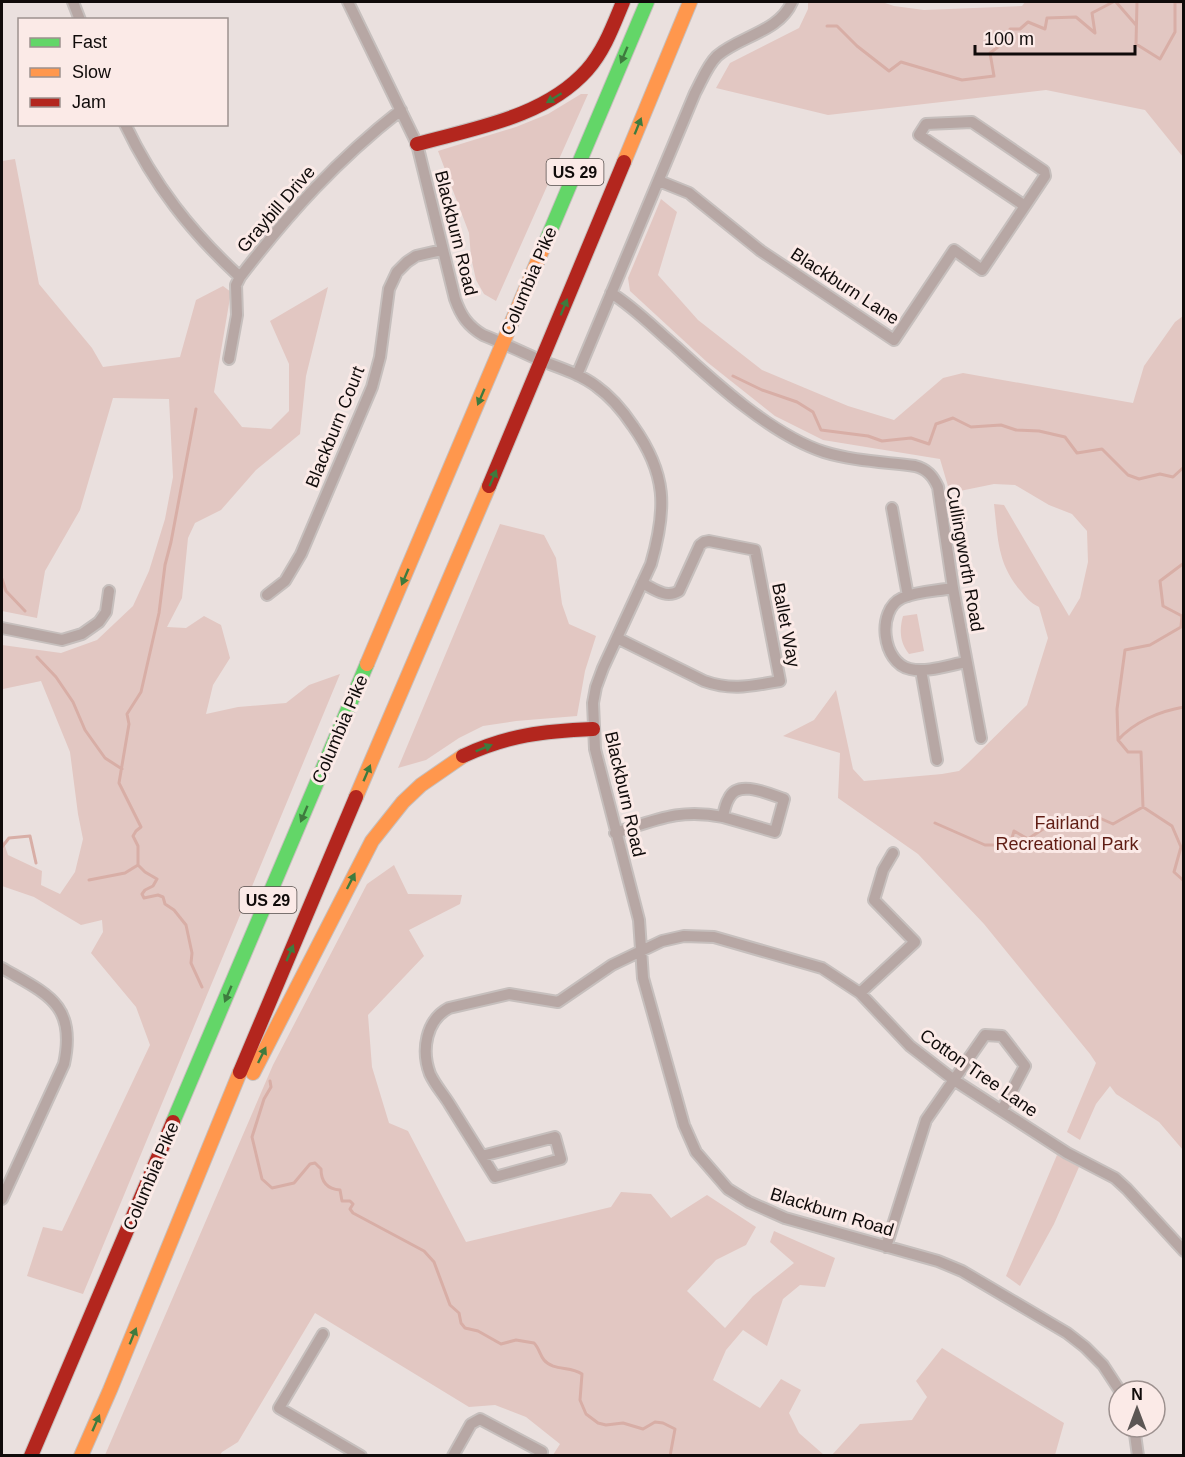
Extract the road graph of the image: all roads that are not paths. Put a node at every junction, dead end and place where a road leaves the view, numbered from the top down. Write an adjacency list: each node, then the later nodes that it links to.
1 (72, 2): 7 (street)
2 (348, 2): 8 (street, Blackburn Road)
3 (623, 2): 10 (main road, one-way to 10)
4 (647, 2): 16 (main road, Columbia Pike / US 29, one-way to 16)
5 (690, 2): 18 (main road, US 29, one-way to 5)
6 (792, 2): 11 (street)
7 (79, 18)
8 (401, 110): 10 (street, Blackburn Road); 14 (street, Graybill Drive)
9 (126, 126): 14 (street)
10 (417, 144): 13 (street, Blackburn Road)
11 (659, 181): 12 (street, Blackburn Lane); 15 (street)
12 (1025, 206): 12 (street, Blackburn Lane)
13 (442, 250): 16 (street, Blackburn Road); 24 (street, Blackburn Court)
14 (240, 277): 17 (street, Graybill Drive)
15 (611, 293): 19 (street); 22 (street, Cullingworth Road)
16 (504, 343): 18 (street, Blackburn Road); 51 (main road, Columbia Pike / US 29, one-way to 51)
17 (229, 359)
18 (542, 361): 19 (street, Blackburn Road); 43 (main road, US 29, one-way to 18)
19 (578, 375): 21 (street, Blackburn Road)
20 (892, 508): 25 (street)
21 (642, 583): 27 (street, Blackburn Road); 27 (street, Ballet Way)
22 (953, 588): 25 (street); 28 (street, Cullingworth Road)
23 (109, 591): 26 (street)
24 (267, 595)
25 (908, 596): 29 (street)
26 (2, 628)
27 (617, 639): 30 (street, Blackburn Road)
28 (966, 662): 29 (street); 31 (street, Cullingworth Road)
29 (921, 670): 32 (street)
30 (593, 729): 34 (street, Blackburn Road); 43 (main road, one-way to 30)
31 (981, 738)
32 (937, 760)
33 (723, 817): 33 (street); 34 (street)
34 (615, 832): 36 (street, Blackburn Road)
35 (894, 853): 38 (street)
36 (640, 951): 38 (street, Cotton Tree Lane); 41 (street, Cotton Tree Lane); 44 (street, Blackburn Road)
37 (2, 968): 42 (street)
38 (860, 993): 39 (street, Cotton Tree Lane)
39 (954, 1080): 40 (street, Cotton Tree Lane); 40 (street); 44 (street)
40 (1002, 1110): 45 (street, Cotton Tree Lane)
41 (482, 1156): 41 (street, Cotton Tree Lane)
42 (2, 1199)
43 (180, 1220): 52 (main road, US 29, one-way to 43)
44 (886, 1247): 47 (street, Blackburn Road)
45 (1184, 1251)
46 (323, 1334): 49 (street)
47 (1112, 1379)
48 (1136, 1439): 56 (street)
49 (342, 1444): 53 (street); 54 (street)
50 (542, 1452): 55 (street)
51 (31, 1455)
52 (81, 1455)
53 (335, 1455)
54 (361, 1455)
55 (453, 1455)
56 (1138, 1455)

